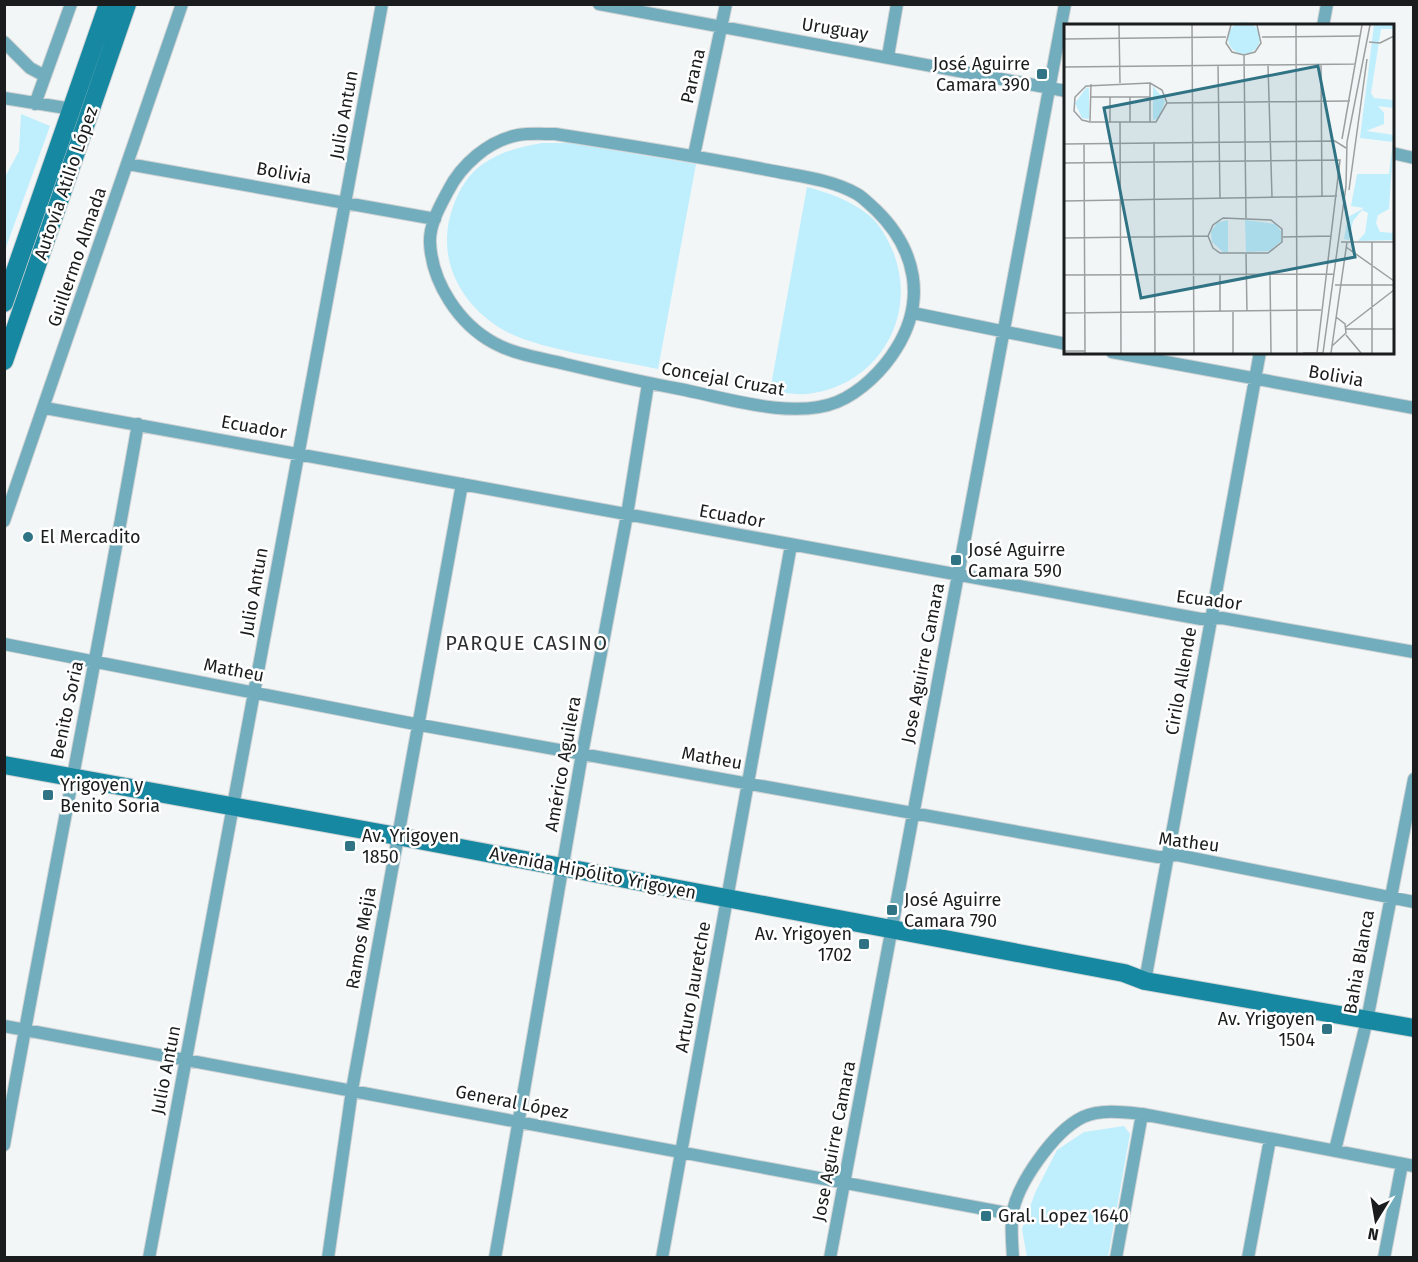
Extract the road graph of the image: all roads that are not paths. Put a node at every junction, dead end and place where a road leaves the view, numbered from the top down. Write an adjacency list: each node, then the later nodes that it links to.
1 (71, 4): 15 (street)
2 (108, 4): 20 (main road, Autovía Atilio López)
3 (127, 4): 33 (main road, Autovía Atilio López)
4 (182, 4): 24 (street, Guillermo Almada)
5 (382, 4): 25 (street, Julio Antun)
6 (599, 4): 12 (street, Uruguay)
7 (726, 4): 12 (street, Parana)
8 (897, 4): 14 (street)
9 (1065, 4): 16 (street, Jose Aguirre Camara)
10 (1327, 4): 11 (street)
11 (1323, 24)
12 (722, 29): 14 (street, Uruguay); 22 (street, Parana)
13 (4, 42): 15 (street)
14 (888, 56): 16 (street, Uruguay)
15 (45, 76): 19 (street)
16 (1050, 88): 17 (street, Uruguay); 29 (street, Jose Aguirre Camara)
17 (1064, 91)
18 (4, 98): 19 (street)
19 (35, 104): 20 (street)
20 (72, 109): 27 (main road, Autovía Atilio López)
21 (1394, 153): 23 (street)
22 (694, 155): 26 (street, Concejal Cruzat); 28 (street, Concejal Cruzat)
23 (1413, 158)
24 (128, 164): 25 (street, Bolivia); 36 (street, Guillermo Almada)
25 (346, 203): 26 (street, Bolivia); 39 (street, Julio Antun)
26 (435, 219): 35 (street, Concejal Cruzat)
27 (4, 303)
28 (913, 313): 29 (street); 35 (street, Concejal Cruzat)
29 (1005, 332): 30 (street); 44 (street, Jose Aguirre Camara)
30 (1064, 344)
31 (1122, 354): 34 (street, Bolivia)
32 (1260, 354): 34 (street, Cirilo Allende)
33 (4, 361)
34 (1255, 380): 37 (street, Bolivia); 45 (street, Cirilo Allende)
35 (648, 384): 41 (street, Américo Aguilera)
36 (45, 408): 38 (street, Ecuador); 42 (street, Guillermo Almada)
37 (1413, 408)
38 (138, 424): 39 (street, Ecuador); 48 (street, Benito Soria)
39 (297, 453): 40 (street, Ecuador); 49 (street, Julio Antun)
40 (462, 483): 41 (street, Ecuador); 50 (street, Ramos Mejia)
41 (627, 515): 43 (street, Ecuador); 51 (street, Américo Aguilera)
42 (4, 521)
43 (791, 545): 44 (street, Ecuador); 55 (street, Arturo Jauretche)
44 (958, 574): 45 (street, Ecuador); 58 (street, Jose Aguirre Camara)
45 (1211, 618): 47 (street, Ecuador); 60 (street, Cirilo Allende)
46 (4, 644): 48 (street, Matheu)
47 (1413, 652)
48 (96, 662): 49 (street, Matheu); 56 (street, Benito Soria)
49 (254, 692): 50 (street, Matheu); 57 (street, Julio Antun)
50 (420, 725): 51 (street, Matheu); 59 (street, Ramos Mejia)
51 (582, 754): 55 (street, Matheu); 61 (street, Américo Aguilera)
52 (4, 765): 56 (main road, Avenida Hipólito Yrigoyen)
53 (4, 777): 56 (main road, Avenida Hipólito Yrigoyen)
54 (1413, 779): 62 (street, Bahia Blanca)
55 (748, 782): 58 (street, Matheu); 64 (street, Arturo Jauretche)
56 (70, 784): 57 (main road, Avenida Hipólito Yrigoyen); 70 (street, Benito Soria)
57 (231, 812): 59 (main road, Avenida Hipólito Yrigoyen); 71 (street, Julio Antun)
58 (913, 813): 60 (street, Matheu); 65 (street, Jose Aguirre Camara)
59 (396, 842): 61 (main road, Avenida Hipólito Yrigoyen); 72 (street, Ramos Mejia)
60 (1167, 855): 62 (street, Matheu); 66 (street, Cirilo Allende)
61 (562, 873): 64 (main road, Avenida Hipólito Yrigoyen); 74 (street, Américo Aguilera)
62 (1390, 898): 63 (street, Matheu); 67 (street, Bahia Blanca)
63 (1413, 902)
64 (726, 905): 65 (main road, Avenida Hipólito Yrigoyen); 78 (street, Arturo Jauretche)
65 (891, 936): 66 (main road, Avenida Hipólito Yrigoyen); 80 (street, Jose Aguirre Camara)
66 (1145, 981): 67 (main road, Avenida Hipólito Yrigoyen)
67 (1367, 1020): 69 (main road, Avenida Hipólito Yrigoyen); 77 (street, Bahia Blanca)
68 (4, 1026): 70 (street, General López)
69 (1413, 1028)
70 (25, 1029): 71 (street, General López); 76 (street, Benito Soria)
71 (187, 1061): 72 (street, General López); 82 (street, Julio Antun)
72 (352, 1090): 74 (street, General López); 83 (street, Ramos Mejia)
73 (1142, 1114): 75 (street); 81 (street); 88 (street)
74 (518, 1121): 78 (street, General López); 84 (street, Américo Aguilera)
75 (1270, 1139): 77 (street); 89 (street)
76 (4, 1145)
77 (1335, 1150): 79 (street)
78 (681, 1152): 80 (street, General López); 85 (street, Arturo Jauretche)
79 (1408, 1165): 90 (street)
80 (844, 1182): 81 (street, General López); 86 (street, Jose Aguirre Camara)
81 (1012, 1214): 87 (street)
82 (149, 1257)
83 (328, 1257)
84 (495, 1257)
85 (662, 1257)
86 (830, 1257)
87 (1013, 1257)
88 (1116, 1257)
89 (1248, 1257)
90 (1384, 1257)

